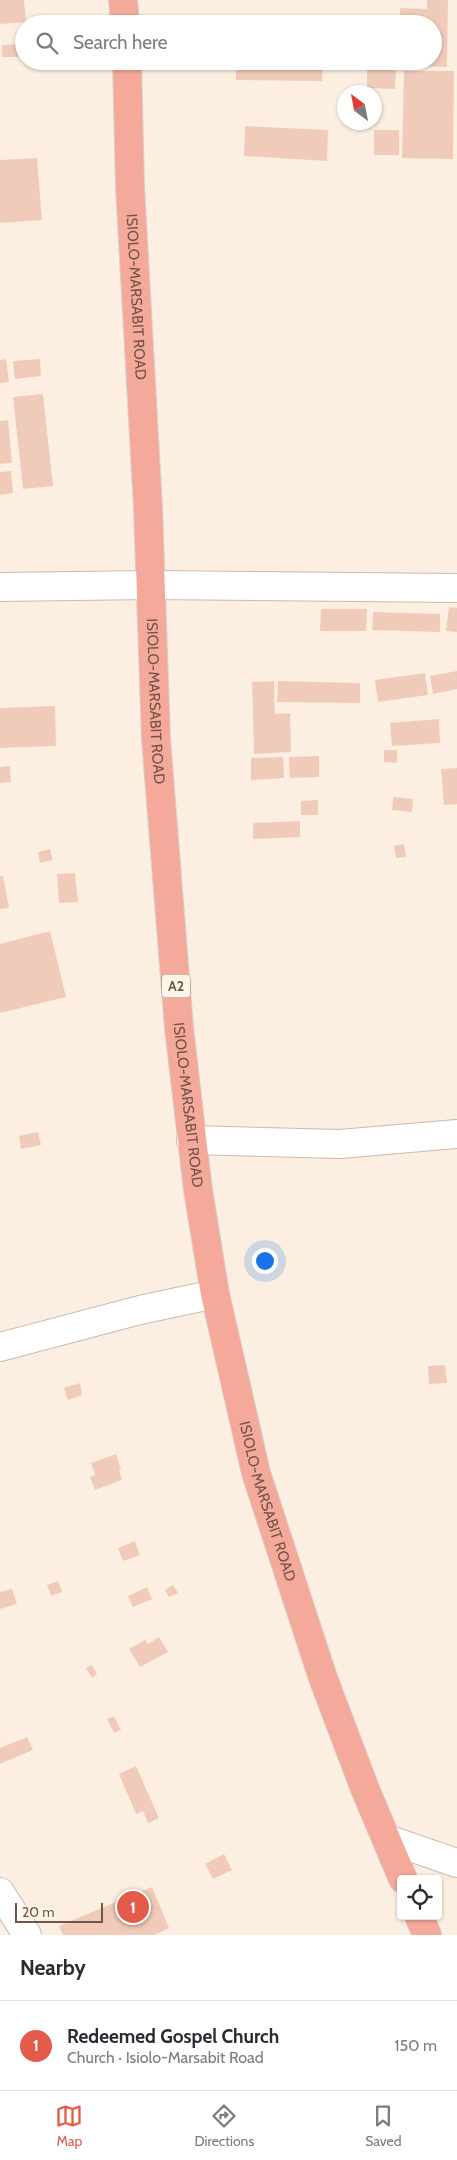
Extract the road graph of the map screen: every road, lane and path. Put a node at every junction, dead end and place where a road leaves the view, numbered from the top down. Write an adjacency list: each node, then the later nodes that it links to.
1 (124, 0): 2 (highway)
2 (125, 15)
3 (127, 70): 4 (highway, ISIOLO-MARSABIT ROAD / A2)
4 (150, 585): 5 (street); 6 (street); 8 (highway, ISIOLO-MARSABIT ROAD / A2)
5 (0, 586)
6 (457, 588)
7 (457, 1134): 8 (street)
8 (191, 1140): 9 (highway, ISIOLO-MARSABIT ROAD / A2)
9 (215, 1294): 10 (street); 11 (highway, ISIOLO-MARSABIT ROAD / A2)
10 (0, 1347)
11 (387, 1840): 12 (street); 13 (highway, ISIOLO-MARSABIT ROAD / A2)
12 (457, 1863)
13 (401, 1875)
14 (0, 1892): 16 (street)
15 (421, 1920): 17 (highway)
16 (26, 1935)
17 (427, 1935)

